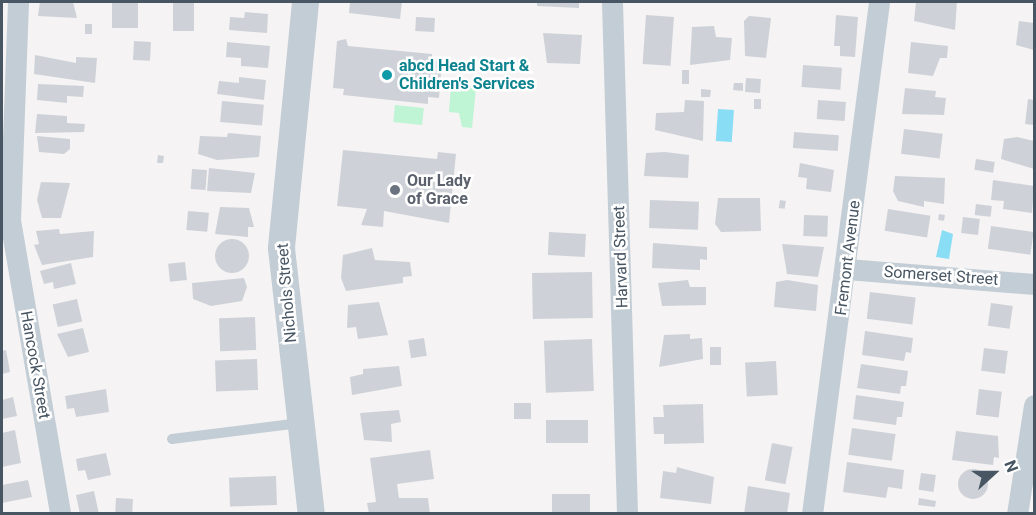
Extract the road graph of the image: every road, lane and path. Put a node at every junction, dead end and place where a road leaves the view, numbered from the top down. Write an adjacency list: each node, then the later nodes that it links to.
1 (18, 2): 10 (street, Hancock Street)
2 (305, 2): 8 (street, Nichols Street)
3 (612, 2): 12 (street, Harvard Street)
4 (879, 2): 5 (street, Fremont Avenue)
5 (847, 269): 6 (street, Somerset Street); 13 (street, Fremont Avenue)
6 (1035, 284)
7 (1035, 405): 14 (street)
8 (300, 423): 9 (lane); 11 (street, Nichols Street)
9 (172, 440)
10 (60, 513)
11 (311, 513)
12 (627, 513)
13 (812, 513)
14 (1017, 513)

